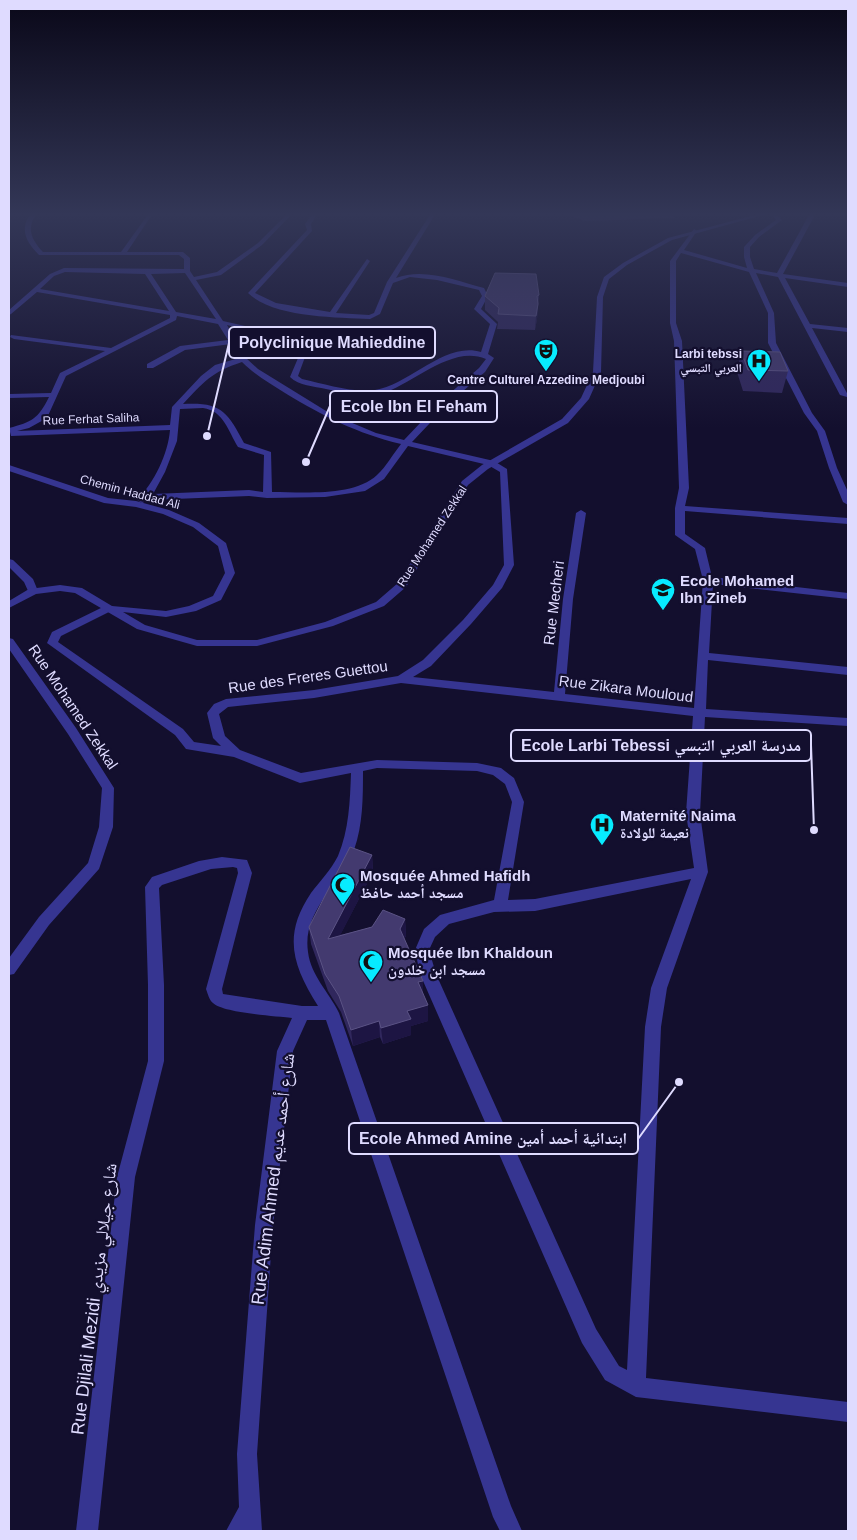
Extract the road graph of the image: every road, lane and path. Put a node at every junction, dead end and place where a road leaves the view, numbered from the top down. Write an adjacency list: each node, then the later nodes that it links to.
1 (42, 285): 12 (street)
2 (155, 285): 13 (street)
3 (196, 285): 16 (street)
4 (259, 285): 15 (street)
5 (351, 285): 15 (street)
6 (389, 285): 15 (street)
7 (465, 285): 22 (street)
8 (604, 285): 32 (street, Rue Mohamed Zekkal)
9 (673, 285): 38 (street)
10 (758, 285): 36 (street)
11 (786, 285): 17 (street)
12 (37, 290): 13 (street); 14 (street)
13 (173, 312): 16 (street); 21 (street)
14 (9, 313)
15 (332, 314)
16 (221, 322): 20 (street); 22 (street)
17 (808, 326): 18 (street); 26 (street)
18 (848, 330)
19 (14, 337): 21 (street)
20 (233, 342): 23 (street); 24 (street)
21 (112, 350): 25 (street)
22 (484, 354): 31 (street)
23 (244, 359): 28 (street); 31 (street)
24 (150, 366)
25 (55, 395): 27 (street); 30 (street)
26 (844, 395)
27 (9, 396)
28 (176, 407): 29 (street); 34 (street)
29 (174, 427): 30 (street, Rue Ferhat Saliha); 35 (street)
30 (9, 433)
31 (406, 443): 32 (street); 34 (street)
32 (491, 463): 46 (street, Rue Mohamed Zekkal); 50 (street, Rue des Freres Guettou)
33 (9, 468): 37 (street, Chemin Haddad Ali)
34 (267, 495): 35 (street)
35 (147, 497): 37 (street)
36 (848, 502)
37 (136, 504): 46 (street, Chemin Haddad Ali)
38 (680, 508): 40 (street); 42 (street)
39 (581, 513): 51 (street, Rue Mecheri)
40 (848, 521)
41 (9, 562): 43 (street)
42 (708, 580): 44 (street); 48 (street)
43 (33, 591): 45 (street, Rue Mohamed Zekkal); 46 (street, Rue Mohamed Zekkal)
44 (848, 596)
45 (9, 605)
46 (109, 608): 54 (street)
47 (9, 641): 59 (street, Rue Mohamed Zekkal)
48 (702, 656): 49 (street); 52 (street)
49 (848, 671)
50 (401, 679): 51 (street, Rue Zikara Mouloud); 54 (street, Rue des Freres Guettou)
51 (559, 696): 52 (street, Rue Zikara Mouloud)
52 (701, 712): 53 (street, Rue Zikara Mouloud); 56 (street)
53 (848, 722)
54 (236, 753): 55 (street)
55 (357, 769): 57 (street); 61 (street)
56 (701, 872): 57 (street); 62 (street)
57 (500, 905): 62 (street)
58 (9, 963): 59 (street)
59 (9, 968)
60 (302, 1013): 61 (street); 64 (street, Rue Adim Ahmed شارع أحمد عديم); 65 (street, Rue Djilali Mezidi شارع جيلالي مزيدي)
61 (331, 1014): 68 (street)
62 (636, 1387): 63 (street)
63 (848, 1412)
64 (250, 1510): 66 (street); 67 (street, Rue Adim Ahmed شارع أحمد عديم)
65 (87, 1531)
66 (237, 1531)
67 (251, 1531)
68 (511, 1531)

